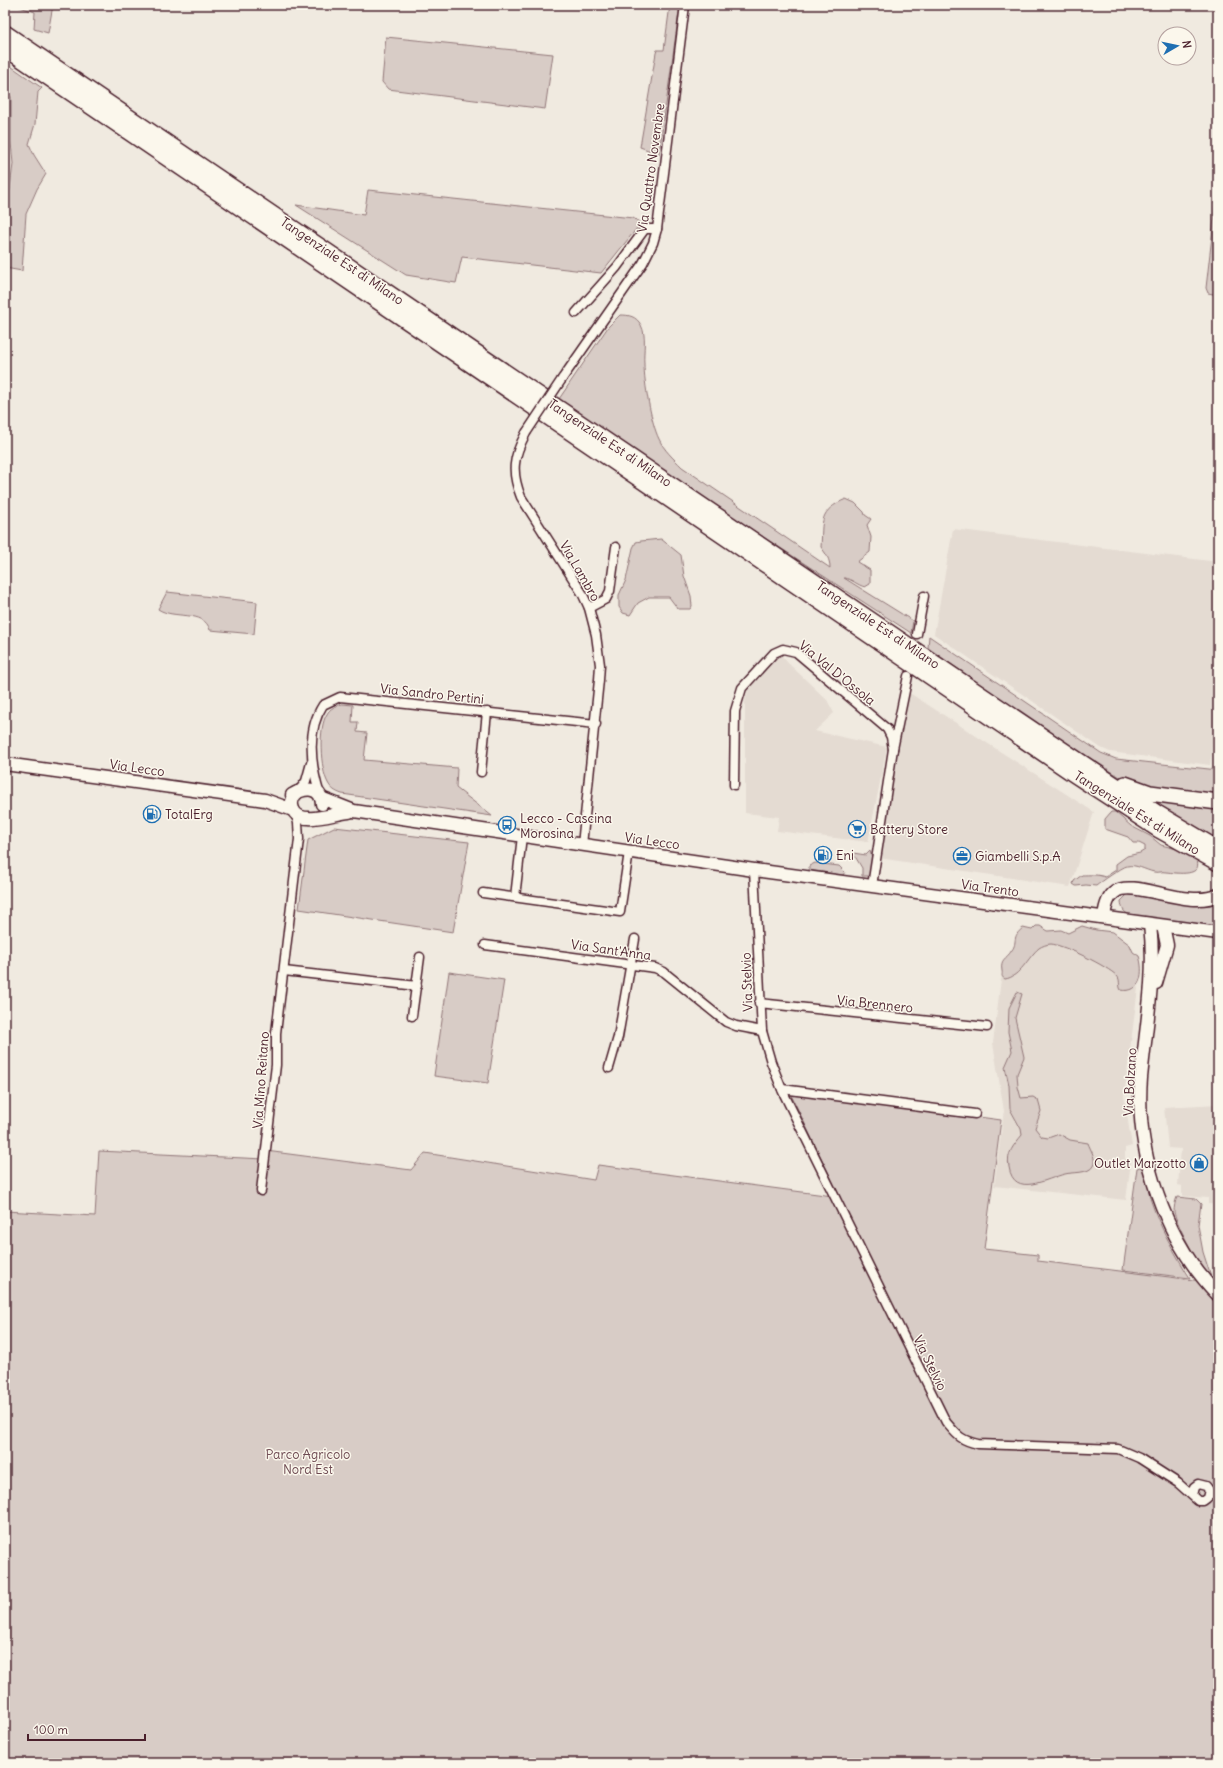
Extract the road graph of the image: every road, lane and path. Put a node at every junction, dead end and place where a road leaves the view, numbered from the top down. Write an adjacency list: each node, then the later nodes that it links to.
1 (685, 5): 4 (street, Via Quattro Novembre)
2 (5, 32): 14 (highway, Tangenziale Est di Milano)
3 (5, 48): 32 (highway, Tangenziale Est di Milano)
4 (657, 229): 5 (street); 6 (street, Via Quattro Novembre)
5 (576, 313)
6 (562, 379): 9 (street, Via Lambro, bridge)
7 (616, 547): 9 (street)
8 (924, 596): 10 (street)
9 (589, 608): 13 (street, Via Lambro)
10 (917, 634)
11 (908, 676): 15 (street)
12 (487, 712): 13 (street, Via Sandro Pertini); 16 (street, Via Sandro Pertini); 18 (street)
13 (596, 724): 29 (street, Via Lambro)
14 (1045, 738): 23 (highway); 30 (highway, Tangenziale Est di Milano)
15 (893, 749): 19 (street, Via Val D'Ossola); 36 (street)
16 (312, 758): 20 (street); 21 (street)
17 (5, 764): 22 (street, Via Lecco)
18 (482, 772)
19 (734, 785)
20 (298, 792): 21 (street, Via Lecco); 22 (street, Via Lecco); 25 (street)
21 (321, 797): 24 (street, Via Lecco); 26 (street)
22 (265, 800): 25 (street, Via Lecco)
23 (1218, 802)
24 (354, 811): 26 (street, Via Lecco); 27 (street, Via Lecco)
25 (294, 812): 26 (street, Via Lecco); 28 (street, Via Mino Reitano)
26 (313, 818): 28 (street, Via Mino Reitano)
27 (522, 836): 29 (street, Via Lecco); 39 (street)
28 (299, 839): 48 (street, Via Mino Reitano)
29 (582, 845): 31 (street, Via Lecco)
30 (1218, 849)
31 (629, 852): 35 (street, Via Lecco); 39 (street)
32 (1200, 853): 33 (highway, Tangenziale Est di Milano); 34 (highway)
33 (1218, 863)
34 (1218, 867)
35 (754, 870): 36 (street, Via Trento); 51 (street, Via Stelvio)
36 (872, 886): 40 (street, Via Trento)
37 (483, 893): 39 (street)
38 (1218, 895): 40 (street)
39 (515, 897)
40 (1104, 917): 41 (street, Via Trento)
41 (1150, 924): 42 (street, Via Trento); 50 (street)
42 (1164, 926): 43 (street, Via Trento); 50 (street)
43 (1218, 933)
44 (635, 939): 47 (street)
45 (485, 945): 47 (street, Via Sant'Anna)
46 (420, 957): 49 (street)
47 (631, 964): 54 (street, Via Sant'Anna); 55 (street)
48 (284, 971): 49 (street); 58 (street, Via Mino Reitano)
49 (417, 986): 52 (street)
50 (1151, 996): 59 (street, Via Bolzano)
51 (759, 1004): 53 (street, Via Brennero); 54 (street, Via Stelvio)
52 (412, 1016)
53 (987, 1027)
54 (762, 1031): 56 (street, Via Stelvio)
55 (609, 1068)
56 (782, 1090): 57 (street); 60 (street, Via Stelvio)
57 (975, 1114)
58 (261, 1191)
59 (1218, 1295)
60 (1178, 1483): 61 (street, Via Stelvio); 64 (street, Via Stelvio)
61 (1196, 1486): 62 (street); 64 (street)
62 (1206, 1486): 63 (street); 65 (street)
63 (1218, 1489): 65 (street)
64 (1192, 1495): 65 (street)
65 (1209, 1496)

